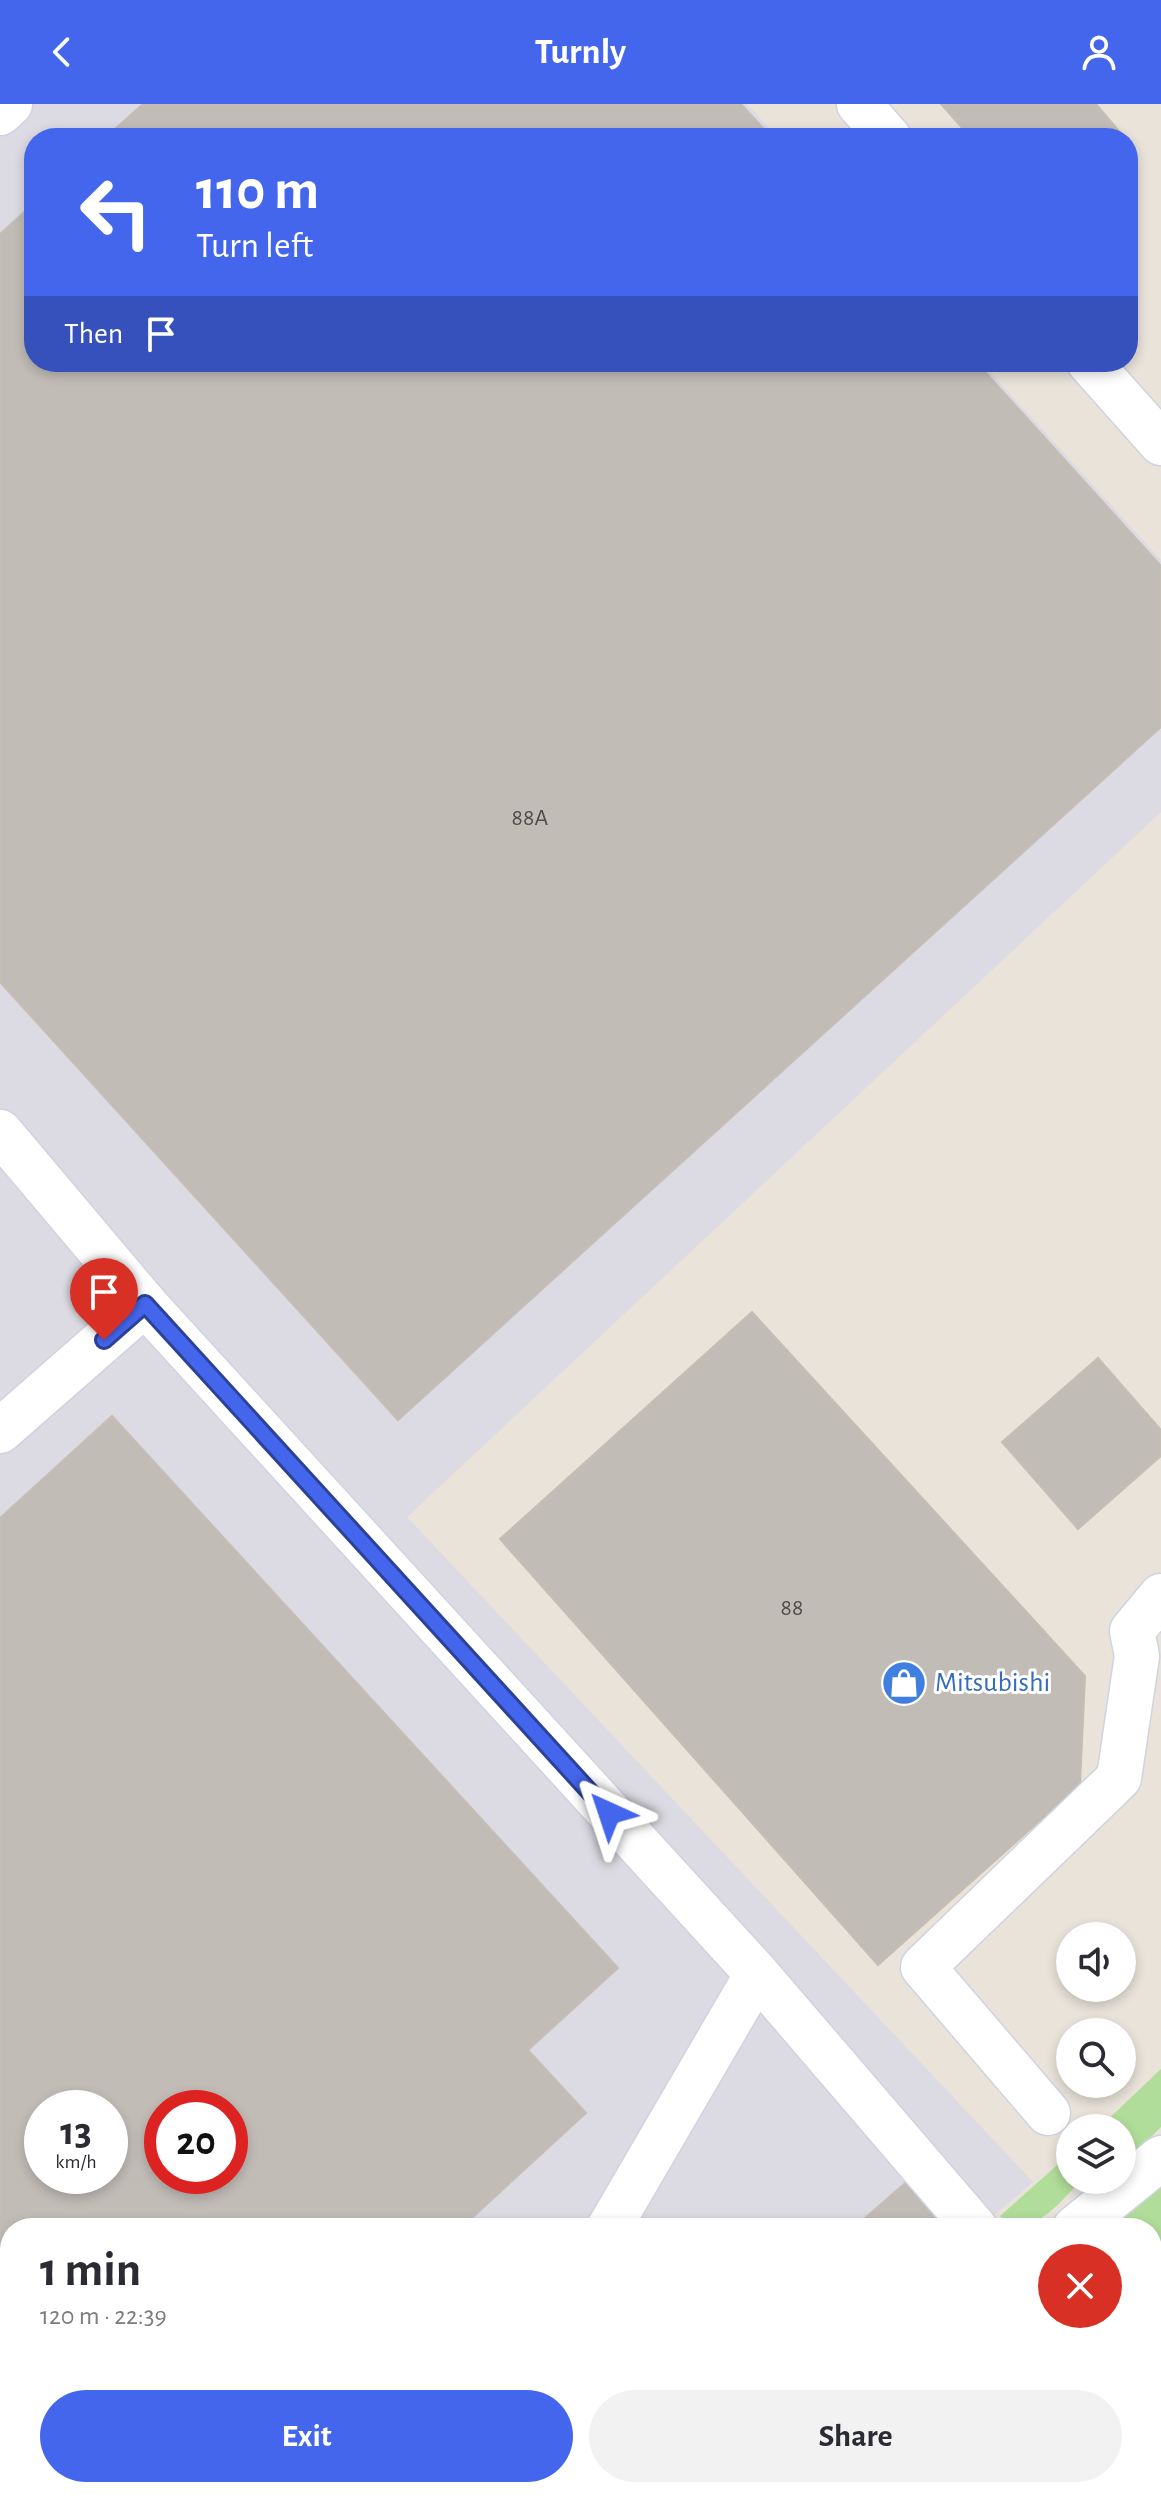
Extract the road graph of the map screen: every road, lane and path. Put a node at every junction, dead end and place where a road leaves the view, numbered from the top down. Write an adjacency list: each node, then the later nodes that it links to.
1 (10, 104): 3 (lane)
2 (859, 104): 4 (lane)
3 (0, 113)
4 (880, 128)
5 (1098, 372): 6 (lane)
6 (1161, 443)
7 (0, 1132): 8 (lane)
8 (145, 1304): 9 (lane); 12 (lane)
9 (0, 1431)
10 (1161, 1596): 11 (lane)
11 (1149, 1656): 13 (lane)
12 (757, 1974): 17 (lane); 18 (lane)
13 (1048, 2113)
14 (1161, 2158): 15 (lane)
15 (1136, 2171)
16 (1100, 2194): 19 (lane)
17 (615, 2218)
18 (966, 2218)
19 (1082, 2218)

